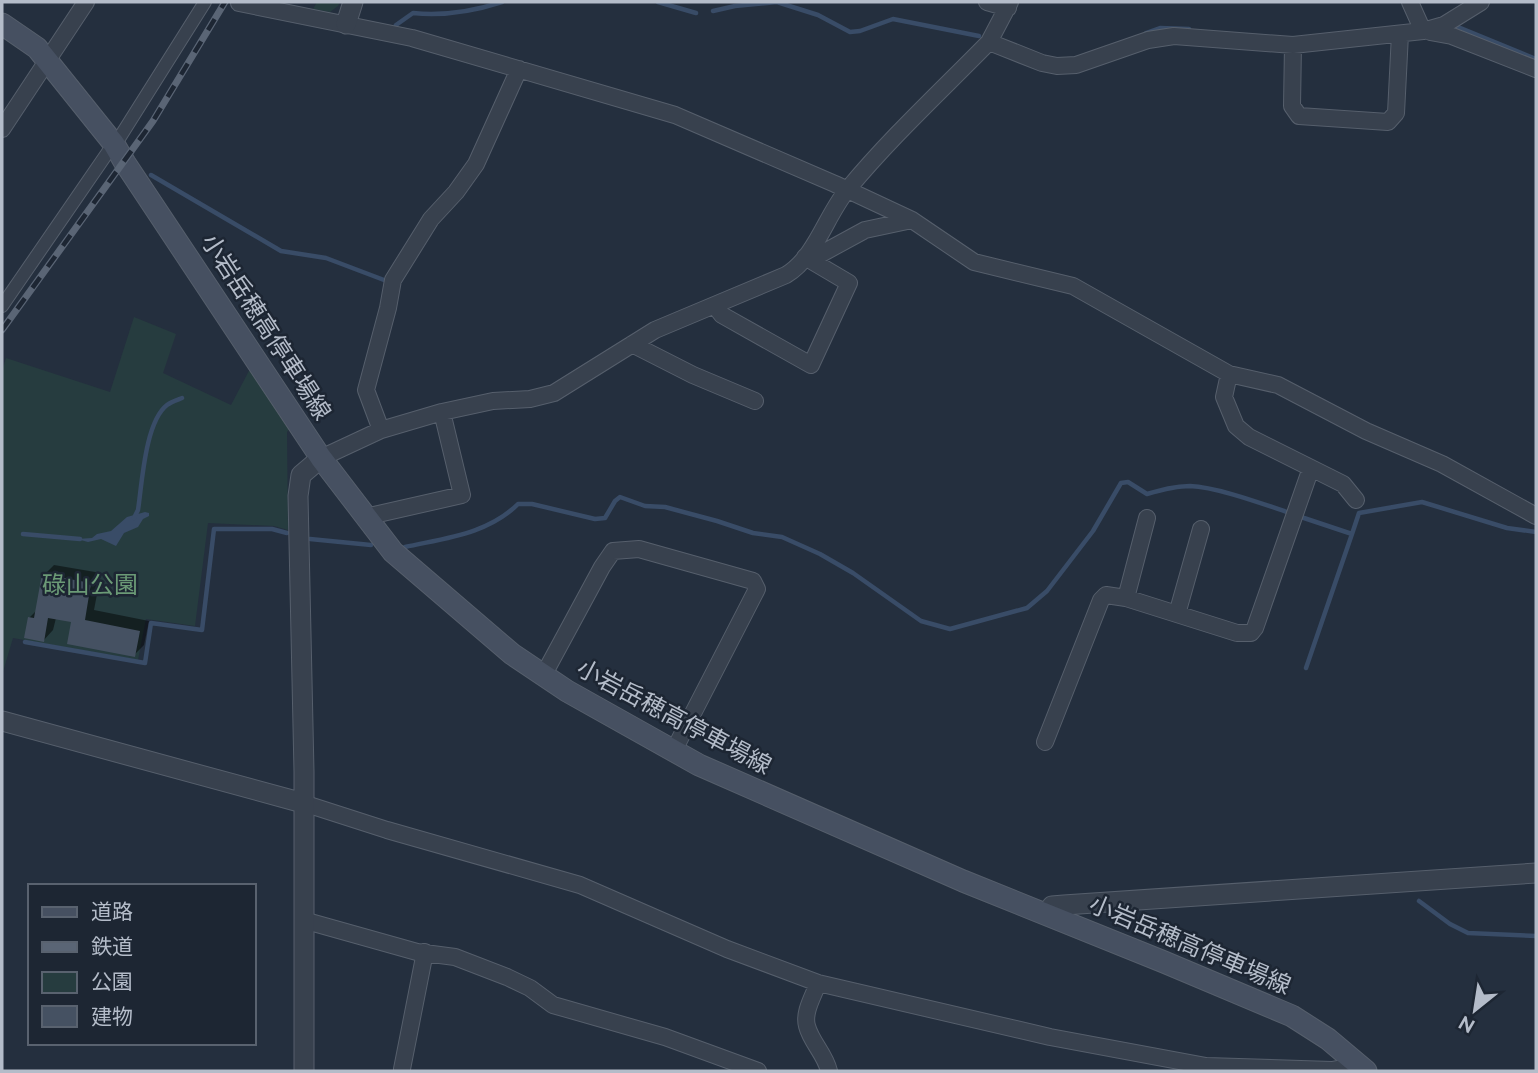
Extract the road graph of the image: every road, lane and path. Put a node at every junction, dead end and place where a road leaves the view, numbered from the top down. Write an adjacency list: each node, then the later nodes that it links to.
1 (86, 2): 15 (street)
2 (205, 2): 19 (street)
3 (354, 2): 10 (street)
4 (987, 2): 8 (street)
5 (1410, 2): 11 (street)
6 (1481, 2): 11 (street)
7 (239, 3): 10 (street)
8 (1009, 5): 13 (street)
9 (2, 24): 15 (main road, 小岩岳穂高停車場線)
10 (346, 24): 16 (street)
11 (1423, 31): 12 (street); 17 (street)
12 (1400, 34): 14 (street); 14 (street)
13 (989, 42): 14 (street); 21 (street)
14 (1293, 44)
15 (48, 61): 18 (street); 31 (main road, 小岩岳穂高停車場線)
16 (520, 69): 21 (street); 30 (street)
17 (1536, 69)
18 (2, 129)
19 (120, 137)
20 (108, 152): 24 (street)
21 (846, 190): 22 (street); 23 (street)
22 (912, 220): 23 (street); 27 (street)
23 (805, 257): 25 (street); 25 (street)
24 (2, 306)
25 (715, 306): 26 (street)
26 (632, 344): 28 (street); 29 (street)
27 (1229, 374): 32 (street); 34 (street)
28 (755, 401)
29 (442, 412): 30 (street); 35 (street)
30 (381, 430): 31 (street)
31 (321, 458): 35 (main road, 小岩岳穂高停車場線); 44 (street)
32 (1311, 468): 33 (street); 39 (street)
33 (1356, 500)
34 (1536, 516)
35 (365, 517): 40 (main road, 小岩岳穂高停車場線)
36 (1147, 518): 38 (street)
37 (1200, 529): 39 (street)
38 (1126, 598): 39 (street); 42 (street)
39 (1177, 614)
40 (543, 676): 43 (main road, 小岩岳穂高停車場線); 43 (street)
41 (2, 721): 44 (street)
42 (1045, 742)
43 (673, 752): 46 (main road, 小岩岳穂高停車場線)
44 (303, 803): 47 (street); 49 (street)
45 (1536, 873): 46 (street)
46 (1046, 914): 50 (main road, 小岩岳穂高停車場線)
47 (303, 920): 48 (street); 52 (street)
48 (425, 952): 51 (street); 53 (street)
49 (818, 983): 50 (street); 54 (street)
50 (1362, 1068)
51 (401, 1069)
52 (304, 1071)
53 (758, 1071)
54 (829, 1071)

